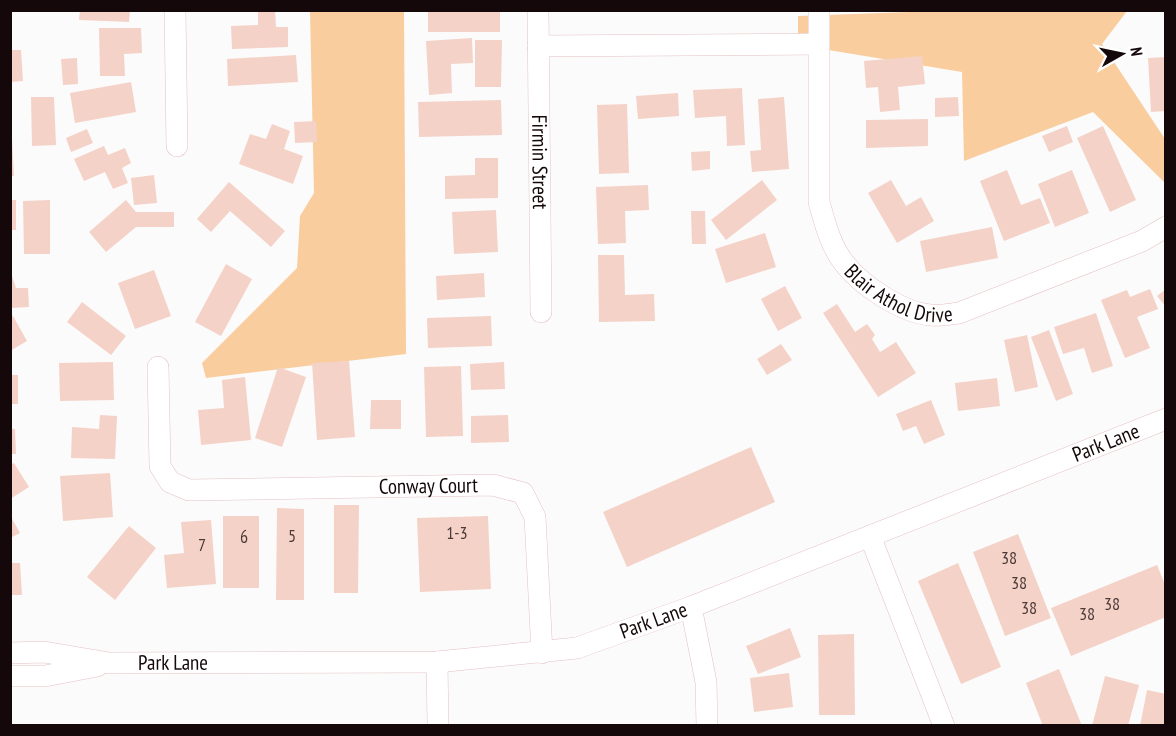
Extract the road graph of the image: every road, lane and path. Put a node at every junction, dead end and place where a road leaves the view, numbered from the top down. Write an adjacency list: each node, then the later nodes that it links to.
1 (175, 10): 6 (street)
2 (538, 10): 5 (street, Firmin Street)
3 (819, 10): 4 (street, Blair Athol Drive)
4 (819, 44): 5 (street); 7 (street, Blair Athol Drive)
5 (538, 46): 8 (street, Firmin Street)
6 (177, 146)
7 (1166, 227)
8 (541, 312)
9 (159, 367): 14 (street, Conway Court)
10 (1166, 419): 11 (street, Park Lane)
11 (870, 536): 12 (street, Park Lane); 20 (street)
12 (691, 607): 14 (street, Park Lane); 19 (street)
13 (10, 653): 16 (street, Park Lane)
14 (542, 653): 15 (street, Park Lane)
15 (437, 662): 16 (street, Park Lane); 18 (street)
16 (109, 663): 17 (street, Park Lane)
17 (10, 676)
18 (438, 726)
19 (706, 726)
20 (944, 726)

